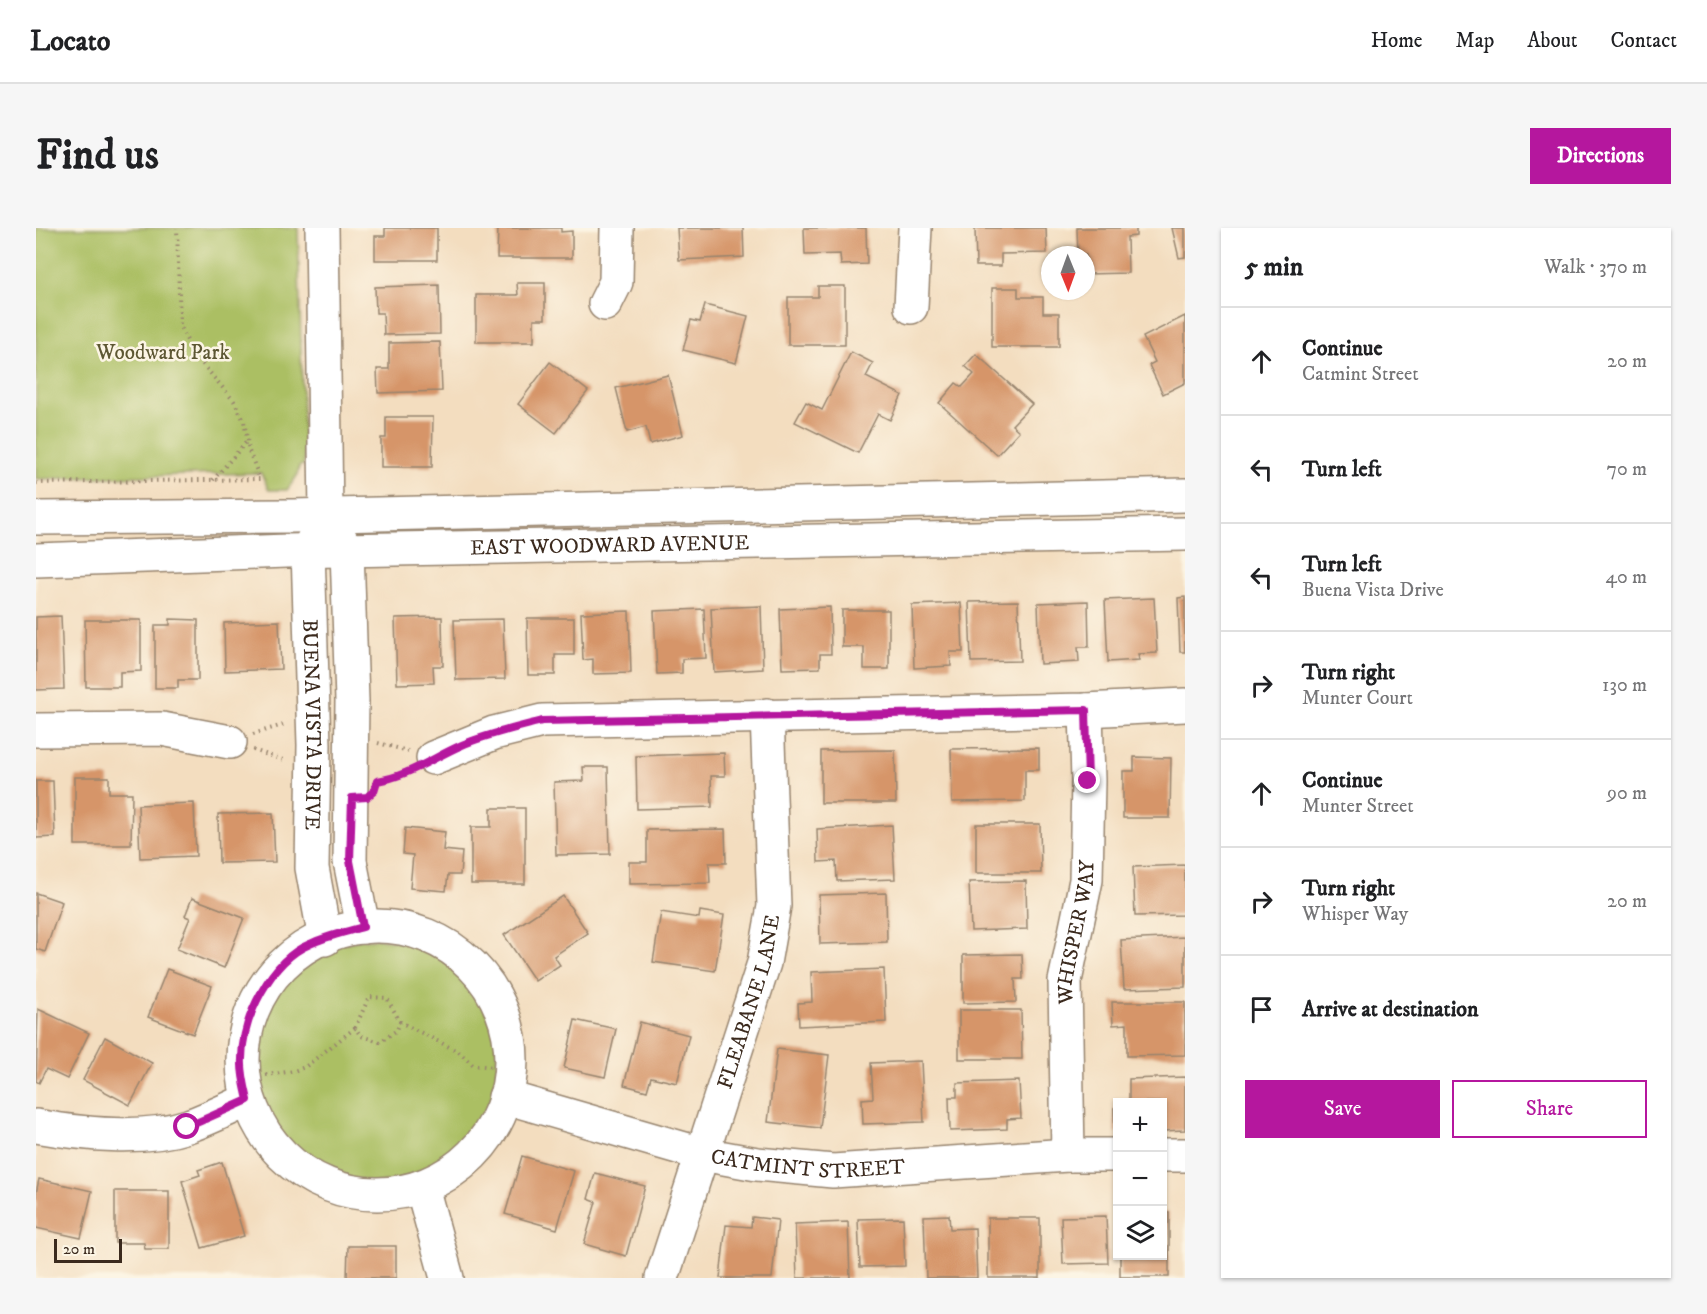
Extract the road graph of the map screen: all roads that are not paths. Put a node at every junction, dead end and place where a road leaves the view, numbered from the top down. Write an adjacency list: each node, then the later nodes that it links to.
1 (322, 228): 7 (street, BUENA VISTA DRIVE)
2 (617, 228): 4 (street)
3 (915, 228): 5 (street)
4 (605, 304)
5 (911, 307)
6 (1185, 495): 7 (street, EAST WOODWARD AVENUE)
7 (326, 514): 8 (street, EAST WOODWARD AVENUE); 10 (street, BUENA VISTA DRIVE); 11 (street, BUENA VISTA DRIVE)
8 (36, 518)
9 (1185, 534): 11 (street, EAST WOODWARD AVENUE)
10 (308, 550): 11 (street, EAST WOODWARD AVENUE); 12 (street, EAST WOODWARD AVENUE); 20 (street, BUENA VISTA DRIVE)
11 (347, 550): 19 (street, BUENA VISTA DRIVE)
12 (36, 560)
13 (1185, 705): 14 (street)
14 (1086, 710): 15 (street); 25 (street, WHISPER WAY)
15 (767, 715): 18 (street); 24 (street, FLEABANE LANE)
16 (36, 730): 17 (street)
17 (230, 742)
18 (433, 758)
19 (363, 927): 20 (street); 21 (street)
20 (325, 939): 22 (street)
21 (508, 1083): 24 (street, CATMINT STREET); 29 (street)
22 (246, 1089): 23 (street); 29 (street)
23 (36, 1126)
24 (702, 1154): 25 (street, CATMINT STREET); 31 (street, FLEABANE LANE)
25 (1068, 1155): 26 (street, CATMINT STREET)
26 (1113, 1155)
27 (1167, 1155): 28 (street)
28 (1185, 1155)
29 (422, 1187): 30 (street)
30 (447, 1278)
31 (662, 1278)

